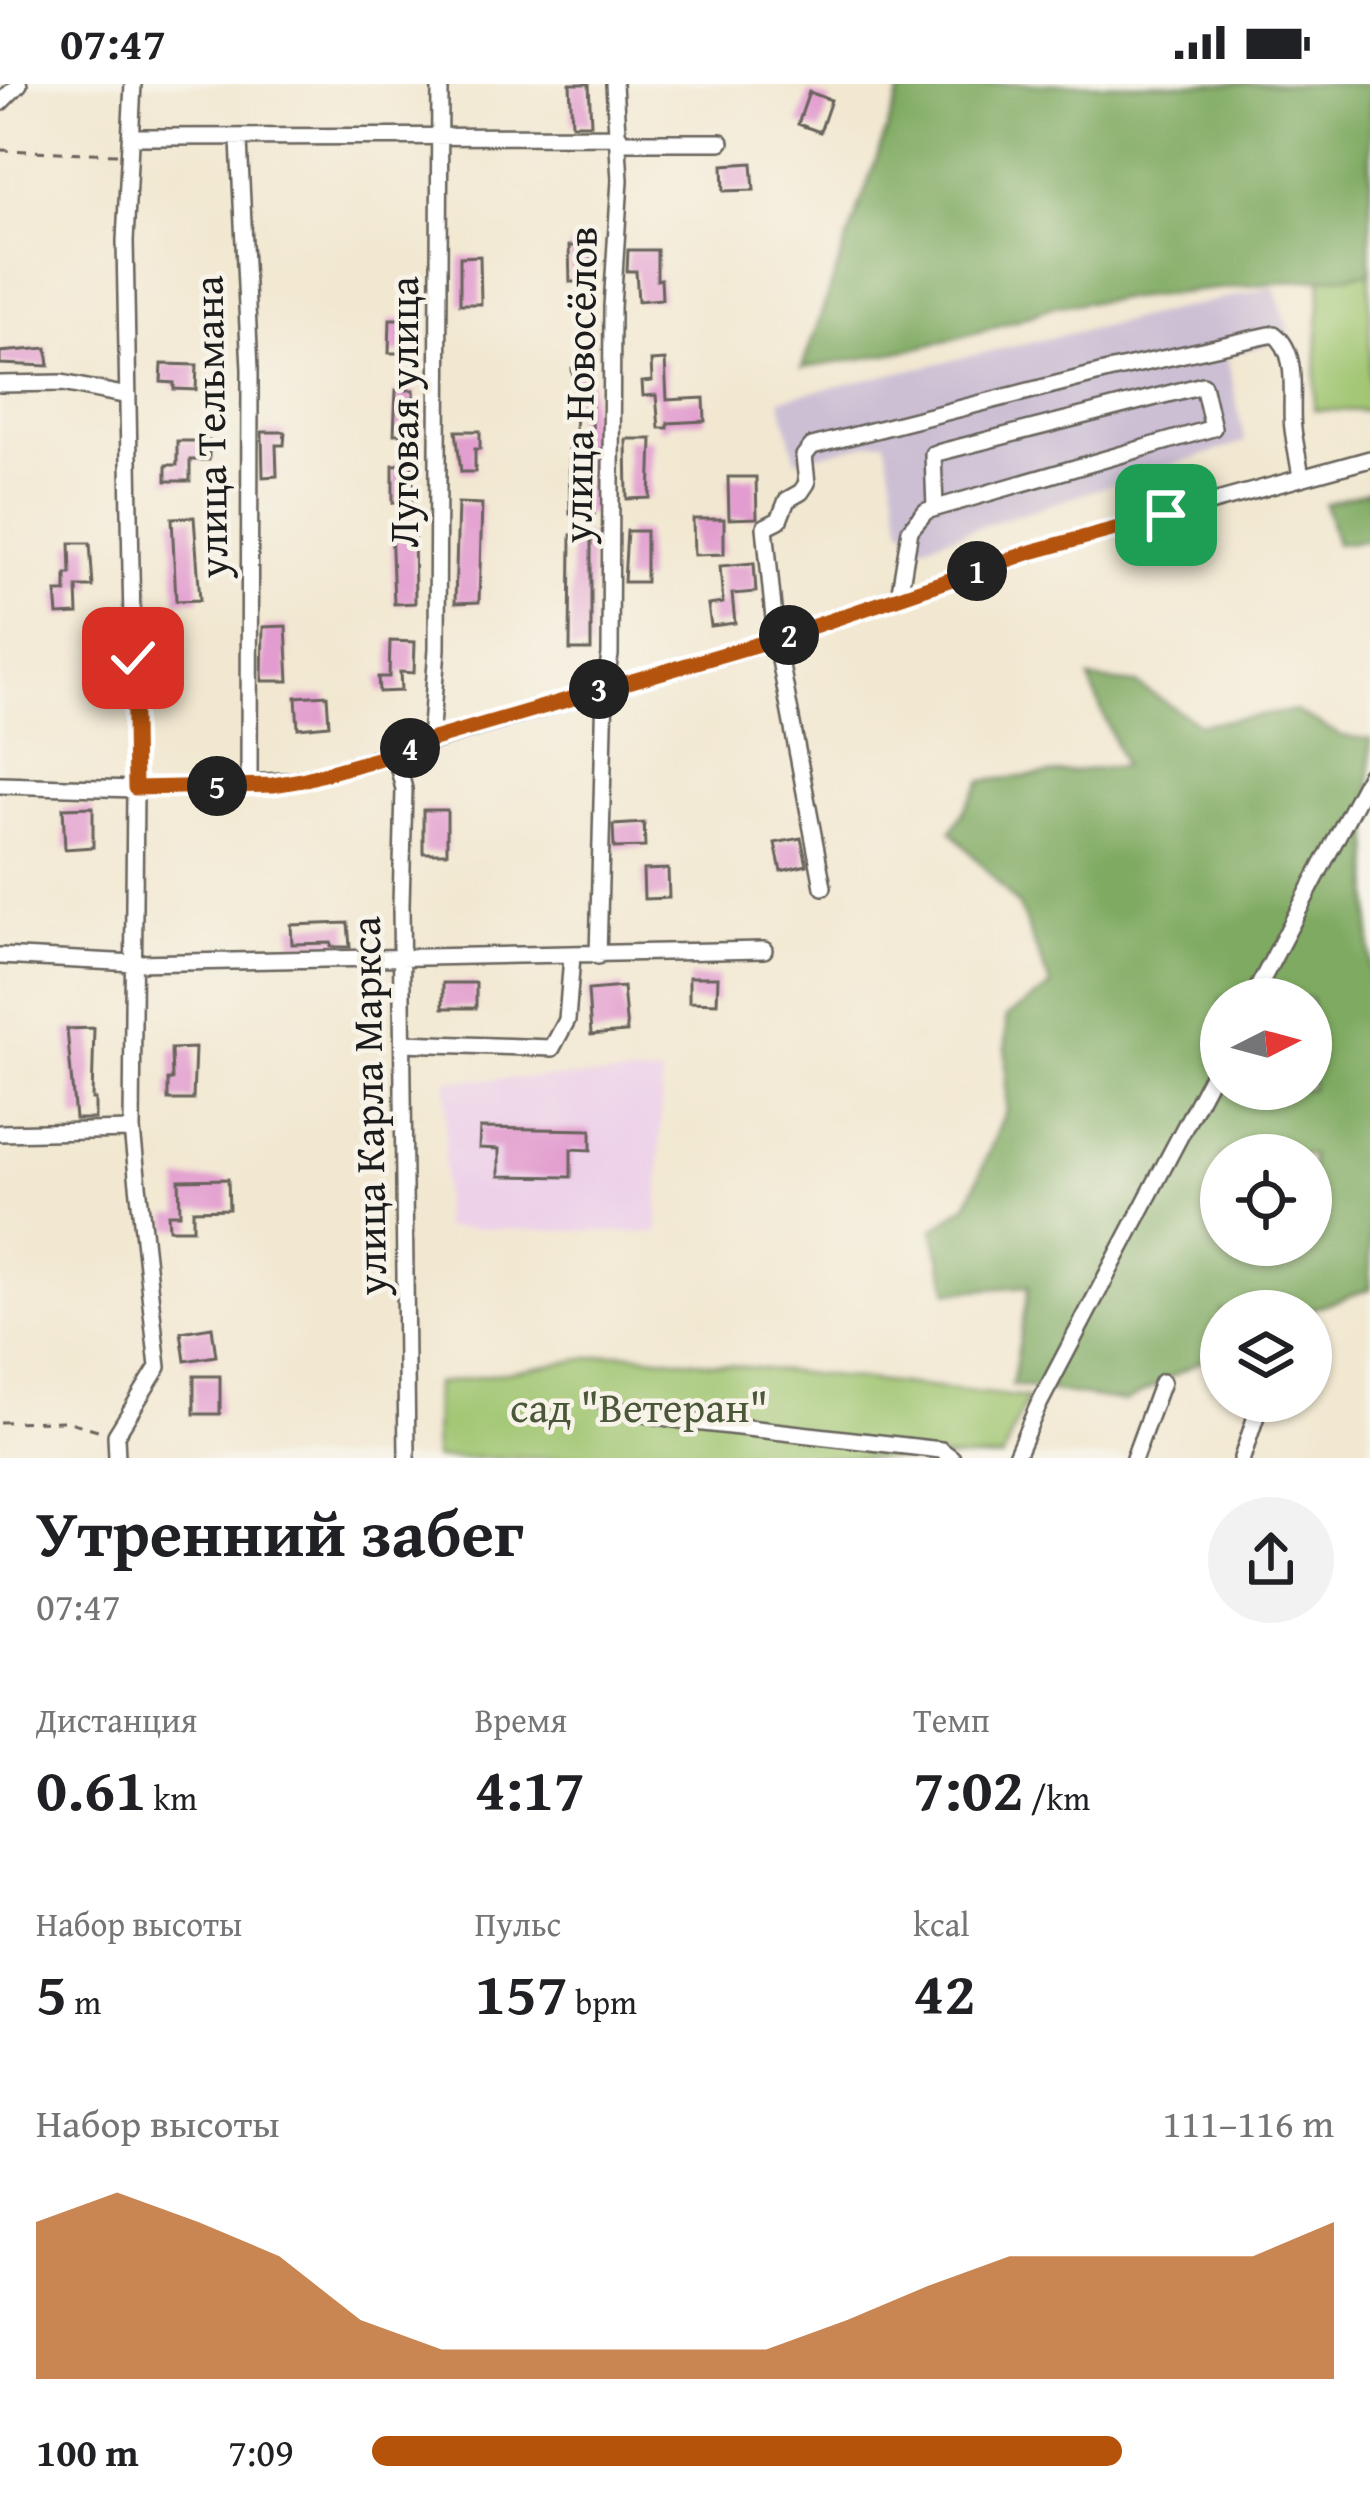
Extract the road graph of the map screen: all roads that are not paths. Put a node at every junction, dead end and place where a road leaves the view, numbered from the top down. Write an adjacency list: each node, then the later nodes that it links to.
1 (134, 84): 8 (street)
2 (440, 84): 4 (street, Луговая улица)
3 (614, 84): 5 (street, улица Новосёлов)
4 (441, 138): 5 (street); 6 (street); 17 (street, Луговая улица)
5 (619, 139): 7 (street); 16 (street, улица Новосёлов)
6 (239, 140): 8 (street); 21 (street, улица Тельмана)
7 (721, 142)
8 (130, 146): 10 (street)
9 (0, 384): 10 (street)
10 (128, 396): 22 (street)
11 (1370, 459): 12 (street)
12 (1301, 478): 14 (street); 15 (street)
13 (935, 508): 13 (street); 14 (street)
14 (899, 597): 15 (street)
15 (776, 639): 16 (street); 23 (street)
16 (604, 688): 17 (street); 27 (street, улица Новосёлов)
17 (430, 740): 18 (street)
18 (395, 754): 21 (street); 28 (street, улица Карла Маркса)
19 (1370, 774): 30 (street)
20 (0, 785): 22 (street)
21 (249, 785): 22 (street)
22 (135, 788): 29 (street)
23 (823, 887)
24 (764, 950): 27 (street)
25 (0, 956): 29 (street)
26 (572, 956): 27 (street); 28 (street); 31 (street)
27 (598, 956)
28 (403, 957): 29 (street); 31 (street, улица Карла Маркса)
29 (135, 963): 33 (street)
30 (1263, 978)
31 (403, 1042): 39 (street, улица Карла Маркса)
32 (1200, 1098): 41 (street)
33 (132, 1130): 34 (street); 38 (street)
34 (0, 1133)
35 (1162, 1382): 42 (street)
36 (608, 1408): 40 (street)
37 (1254, 1422): 43 (street)
38 (117, 1458)
39 (407, 1458)
40 (952, 1458)
41 (1015, 1458)
42 (1134, 1458)
43 (1242, 1458)

